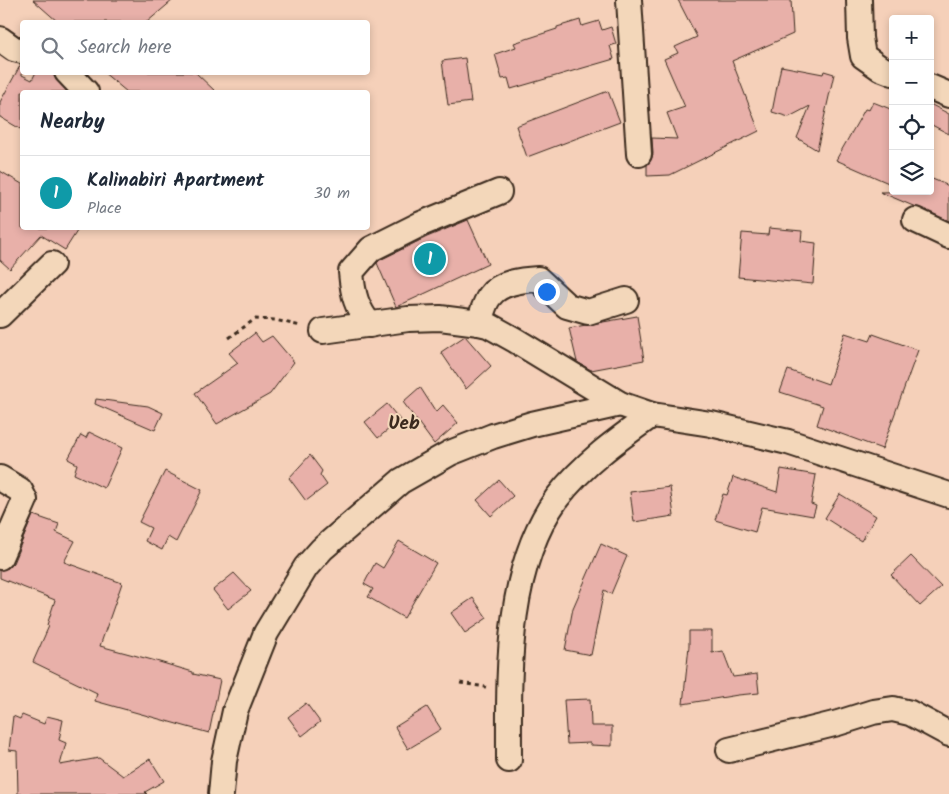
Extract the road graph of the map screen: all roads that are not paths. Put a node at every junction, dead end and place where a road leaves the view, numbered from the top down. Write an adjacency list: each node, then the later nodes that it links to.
1 (629, 0): 10 (street)
2 (859, 0): 5 (street)
3 (0, 39): 4 (street)
4 (20, 50)
5 (889, 71)
6 (70, 75): 8 (street)
7 (934, 89): 9 (street)
8 (84, 90)
9 (949, 95)
10 (639, 154)
11 (499, 192): 18 (street)
12 (915, 220): 13 (street)
13 (949, 236)
14 (52, 264): 16 (street)
15 (626, 300): 17 (street)
16 (0, 315)
17 (479, 323): 18 (street); 20 (street)
18 (370, 325): 19 (street)
19 (323, 331)
20 (620, 404): 21 (street); 28 (street)
21 (652, 415): 23 (street); 27 (street)
22 (0, 478): 24 (street)
23 (949, 495)
24 (0, 557)
25 (949, 734): 26 (street)
26 (729, 750)
27 (509, 760)
28 (221, 794)

